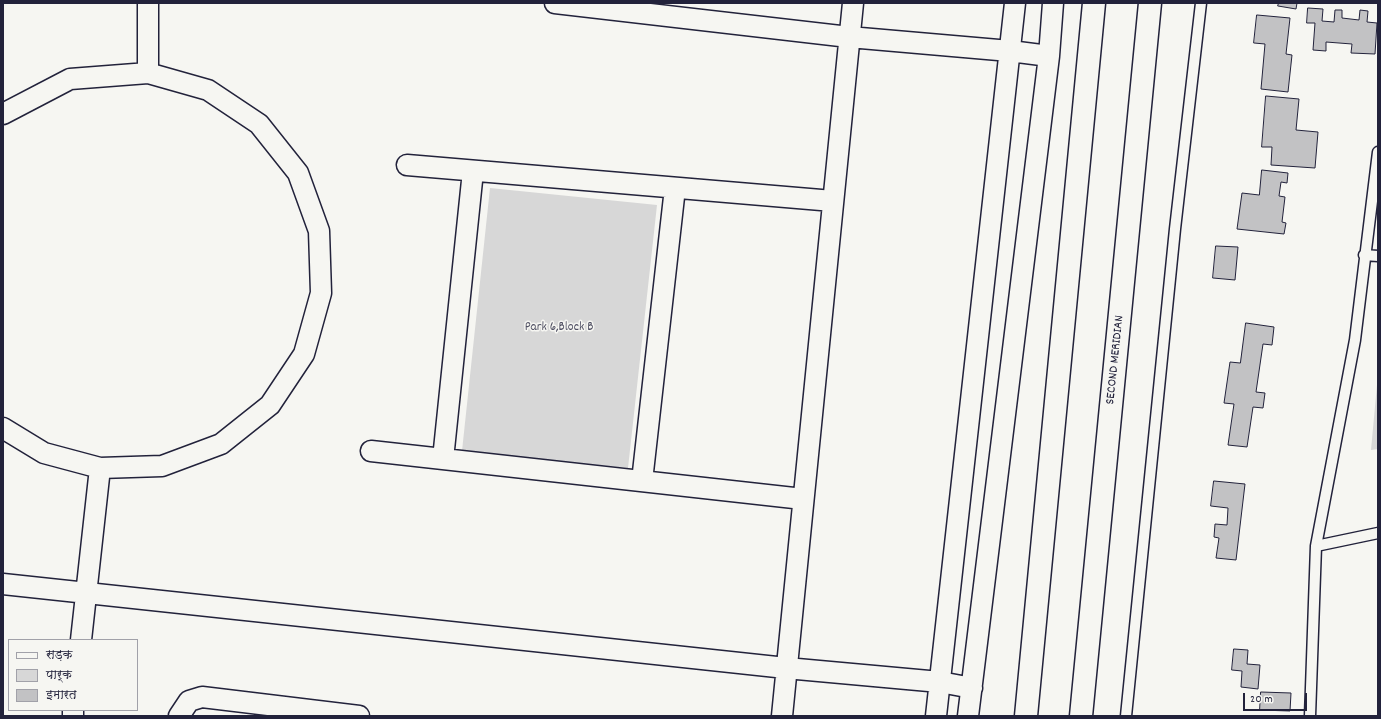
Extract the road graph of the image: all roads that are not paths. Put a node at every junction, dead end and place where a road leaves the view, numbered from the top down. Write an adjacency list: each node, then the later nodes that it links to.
1 (148, 3): 12 (street)
2 (555, 3): 9 (street)
3 (853, 3): 9 (street)
4 (1015, 3): 10 (street)
5 (1053, 3): 11 (street)
6 (1094, 3): 41 (street)
7 (1150, 3): 42 (street, SECOND MERIDIAN)
8 (1201, 3): 43 (lane)
9 (849, 37): 10 (street); 18 (street)
10 (1010, 51): 11 (street); 33 (street)
11 (1049, 56): 34 (street)
12 (148, 73): 13 (street); 24 (street)
13 (3, 114)
14 (1378, 152): 19 (lane)
15 (407, 165): 16 (street)
16 (473, 170): 17 (street); 23 (street)
17 (675, 188): 18 (street); 25 (street)
18 (833, 201): 26 (street)
19 (1364, 255): 20 (lane); 28 (lane)
20 (1378, 256)
21 (3, 428): 24 (street)
22 (371, 451): 23 (street)
23 (442, 459): 25 (street)
24 (100, 468): 30 (street)
25 (642, 481): 26 (street)
26 (803, 499): 32 (street)
27 (1378, 533): 28 (lane)
28 (1316, 546): 44 (lane)
29 (3, 584): 30 (street)
30 (87, 592): 31 (street); 32 (street)
31 (81, 639)
32 (786, 668): 33 (street); 38 (street)
33 (940, 682): 34 (street); 39 (street)
34 (972, 688): 40 (street)
35 (316, 713): 36 (street); 37 (street)
36 (179, 716)
37 (359, 716)
38 (782, 716)
39 (936, 716)
40 (968, 716)
41 (1026, 716)
42 (1081, 716)
43 (1126, 716)
44 (1310, 716)

